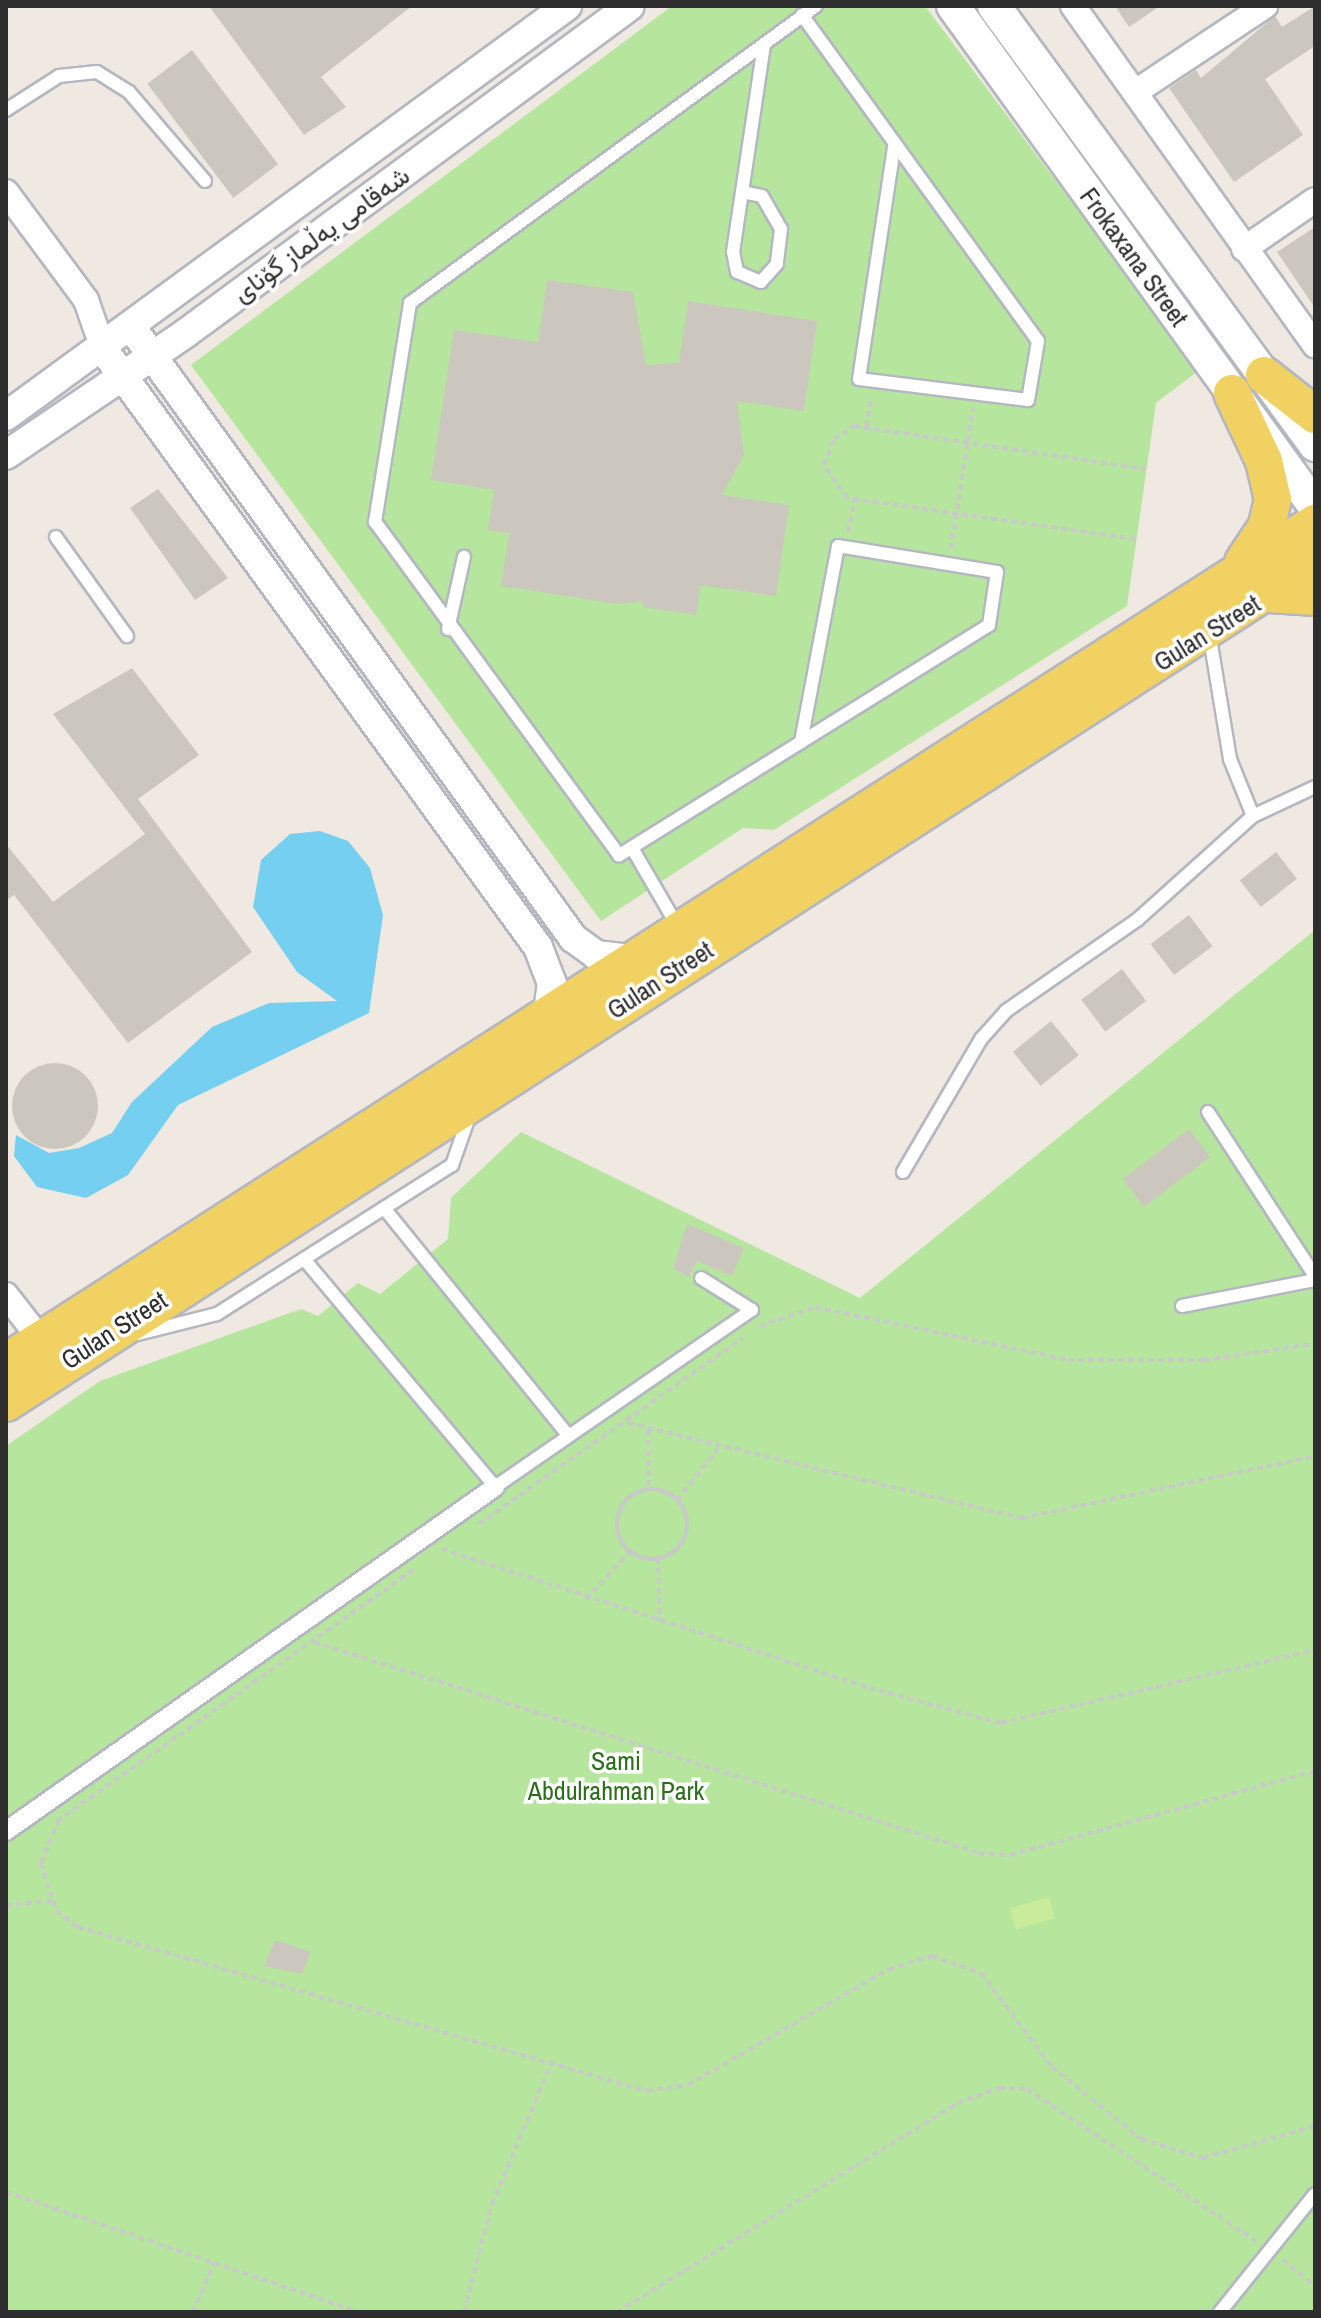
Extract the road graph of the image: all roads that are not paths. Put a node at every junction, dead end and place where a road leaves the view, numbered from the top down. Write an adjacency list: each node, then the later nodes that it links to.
1 (567, 6): 19 (street, شەقامی یەڵماز گۆنای)
2 (630, 6): 22 (street, شەقامی یەڵماز گۆنای)
3 (816, 6): 8 (lane)
4 (953, 6): 25 (main road, Frokaxana Street)
5 (994, 6): 23 (main road, Frokaxana Street)
6 (1073, 6): 10 (street)
7 (1265, 6): 10 (street)
8 (802, 15): 9 (lane); 12 (lane)
9 (764, 44): 15 (lane); 38 (lane)
10 (1137, 91): 17 (street)
11 (6, 110): 13 (lane)
12 (894, 147): 12 (lane)
13 (205, 181)
14 (6, 192): 18 (street)
15 (742, 192): 15 (lane)
16 (1315, 200): 17 (street)
17 (1244, 249): 20 (street)
18 (86, 300): 19 (street); 21 (street)
19 (132, 328): 21 (street, شەقامی یەڵماز گۆنای); 22 (street)
20 (1315, 345)
21 (103, 349): 24 (street); 27 (street, شەقامی یەڵماز گۆنای)
22 (153, 356): 24 (street, شەقامی یەڵماز گۆنای); 45 (street)
23 (1264, 375): 26 (main road); 28 (main road, Frokaxana Street)
24 (123, 376): 29 (street, شەقامی یەڵماز گۆنای); 47 (street)
25 (1232, 393): 30 (main road, Frokaxana Street); 35 (main road)
26 (1315, 415)
27 (6, 416)
28 (1315, 445)
29 (6, 455)
30 (1315, 507)
31 (1315, 523): 35 (main road, Gulan Street)
32 (56, 537): 40 (lane)
33 (464, 557): 38 (lane)
34 (1315, 560): 36 (main road, Gulan Street)
35 (1222, 583): 46 (main road, Gulan Street)
36 (1270, 594): 37 (main road); 39 (main road, Gulan Street)
37 (1315, 597)
38 (448, 629): 44 (lane)
39 (1209, 632): 43 (lane); 50 (main road, Gulan Street)
40 (127, 636)
41 (801, 742): 41 (lane); 44 (lane)
42 (1315, 787): 43 (lane)
43 (1253, 816): 52 (lane)
44 (632, 848): 46 (lane)
45 (564, 926): 47 (street); 48 (street)
46 (682, 933): 48 (main road, Gulan Street)
47 (538, 947): 49 (street)
48 (639, 960): 49 (main road, Gulan Street)
49 (547, 1017): 53 (main road, Gulan Street)
50 (475, 1098): 53 (main road, Gulan Street); 54 (lane)
51 (1208, 1112): 57 (lane)
52 (903, 1172)
53 (290, 1199): 60 (main road, Gulan Street); 61 (main road, Gulan Street)
54 (384, 1208): 55 (lane); 64 (lane)
55 (304, 1259): 61 (lane); 65 (lane)
56 (701, 1278): 64 (lane)
57 (1315, 1278): 59 (lane)
58 (6, 1295): 60 (street)
59 (1182, 1306)
60 (41, 1340): 62 (main road, Gulan Street)
61 (85, 1347): 63 (main road, Gulan Street)
62 (6, 1362)
63 (6, 1403)
64 (566, 1433): 65 (lane)
65 (495, 1487): 66 (street)
66 (6, 1831)
67 (1315, 2194): 68 (lane)
68 (1220, 2312)

